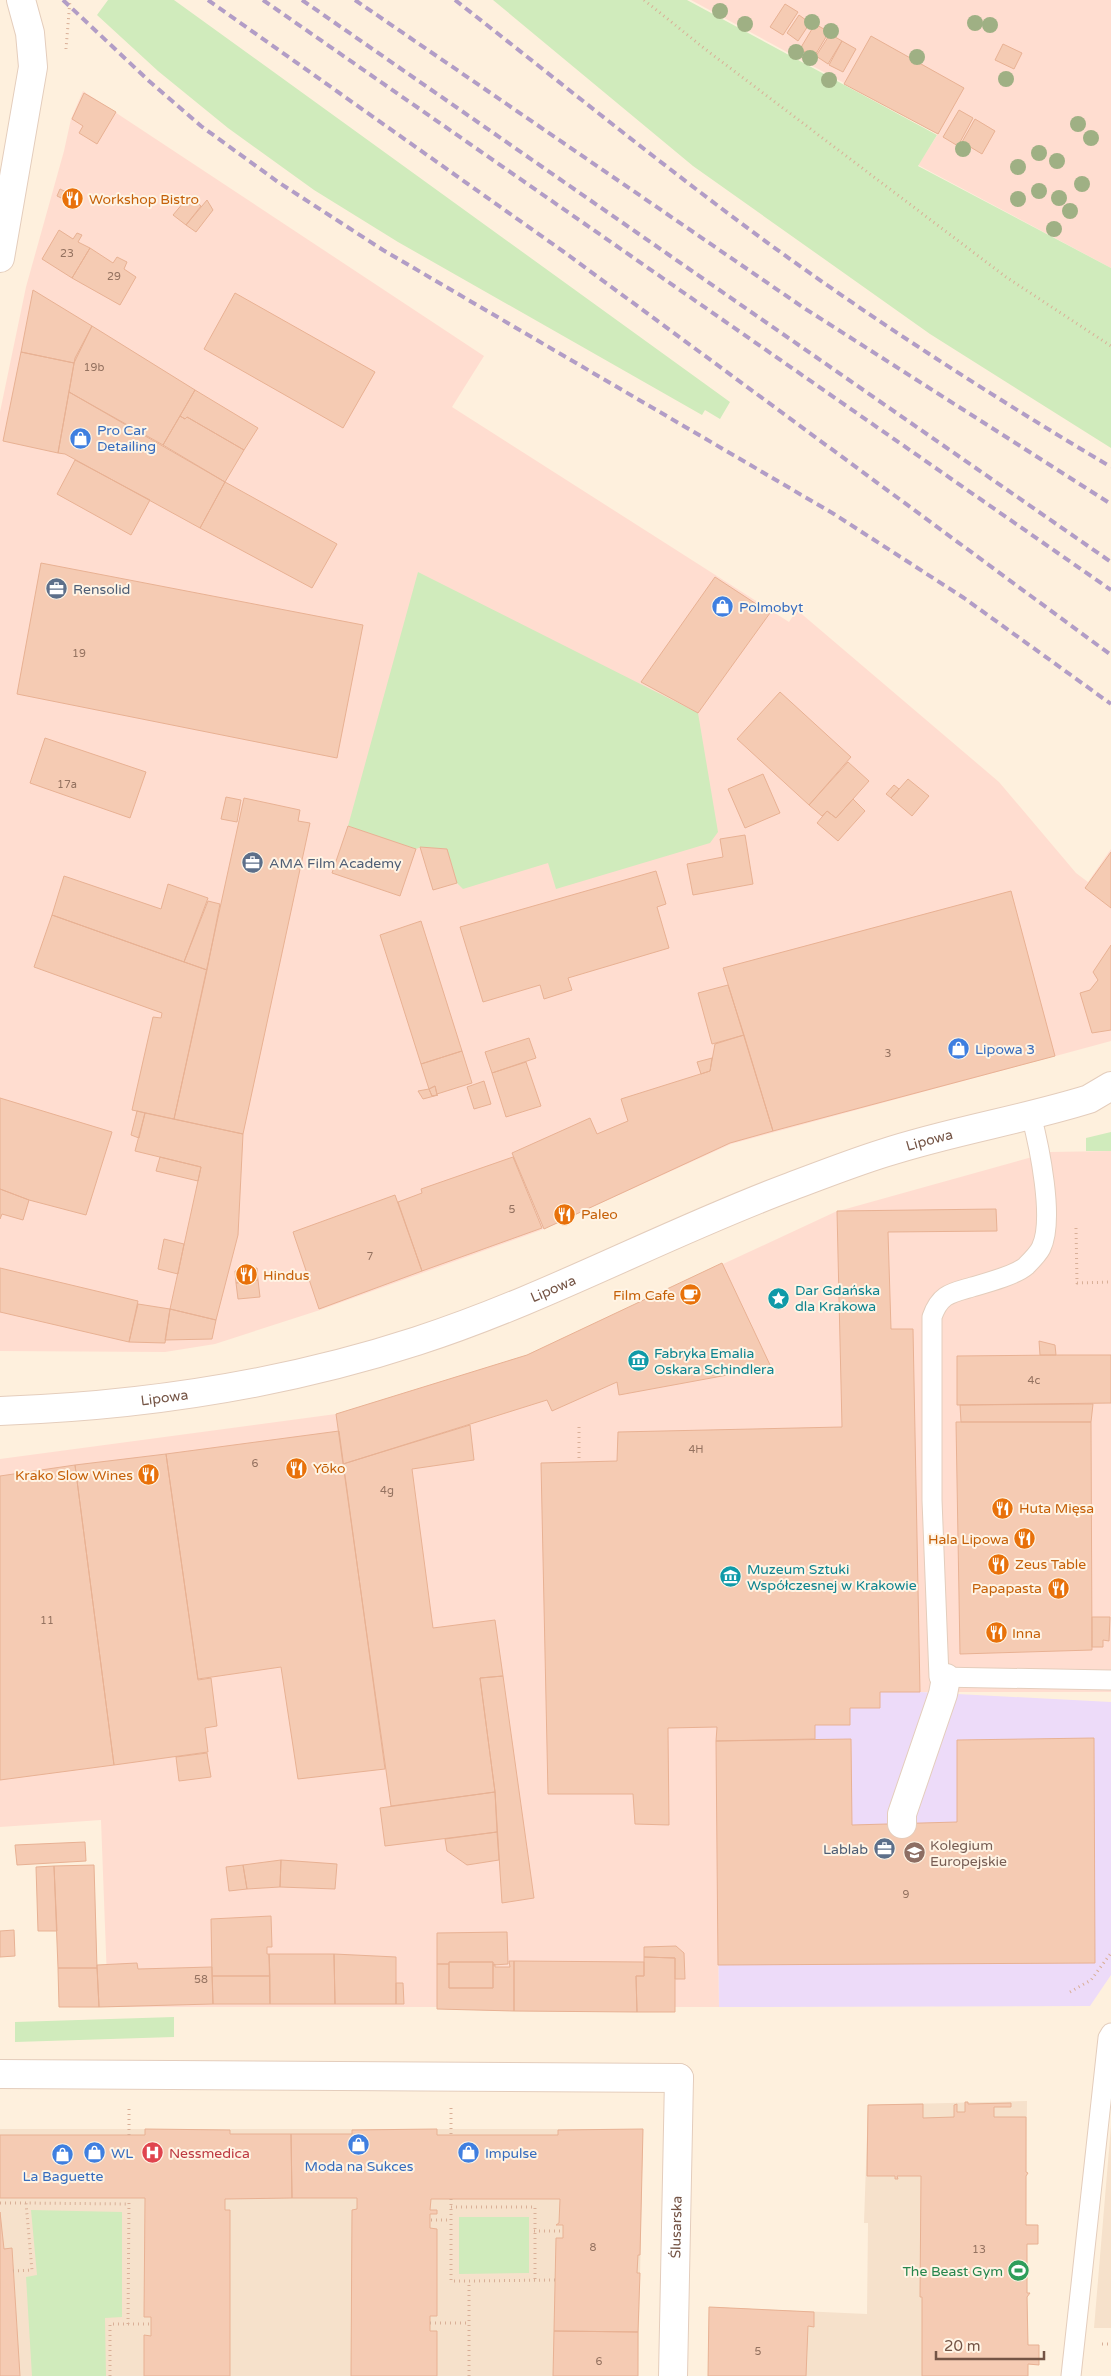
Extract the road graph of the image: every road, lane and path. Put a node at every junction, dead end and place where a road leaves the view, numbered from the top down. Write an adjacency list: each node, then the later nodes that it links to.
1 (21, 0): 5 (street)
2 (70, 0): 4 (path)
3 (644, 0): 6 (path)
4 (66, 50)
5 (0, 258)
6 (1111, 346)
7 (1104, 1094): 8 (street, Lipowa)
8 (1031, 1115): 11 (street, Lipowa); 14 (lane)
9 (1076, 1225): 10 (path)
10 (1111, 1282)
11 (0, 1411)
12 (579, 1427): 13 (path)
13 (579, 1462)
14 (946, 1678): 15 (lane); 16 (street)
15 (1111, 1680)
16 (902, 1824)
17 (1111, 1953): 18 (path)
18 (1070, 1992)
19 (1111, 2034): 42 (lane)
20 (0, 2074): 41 (street, Ślusarska)
21 (129, 2198): 25 (path)
22 (451, 2199): 26 (path)
23 (0, 2203): 24 (path)
24 (26, 2203): 25 (path); 31 (path)
25 (129, 2204): 37 (path)
26 (451, 2207): 28 (path); 29 (path)
27 (431, 2220): 28 (path)
28 (451, 2220): 34 (path)
29 (534, 2231): 30 (path); 32 (path)
30 (563, 2231)
31 (13, 2271)
32 (535, 2280): 33 (path); 34 (path)
33 (555, 2280)
34 (469, 2281): 35 (path)
35 (469, 2322): 36 (path); 40 (path)
36 (430, 2323)
37 (128, 2324): 38 (path); 39 (path)
38 (151, 2324)
39 (110, 2376)
40 (469, 2376)
41 (673, 2376)
42 (1071, 2376)

